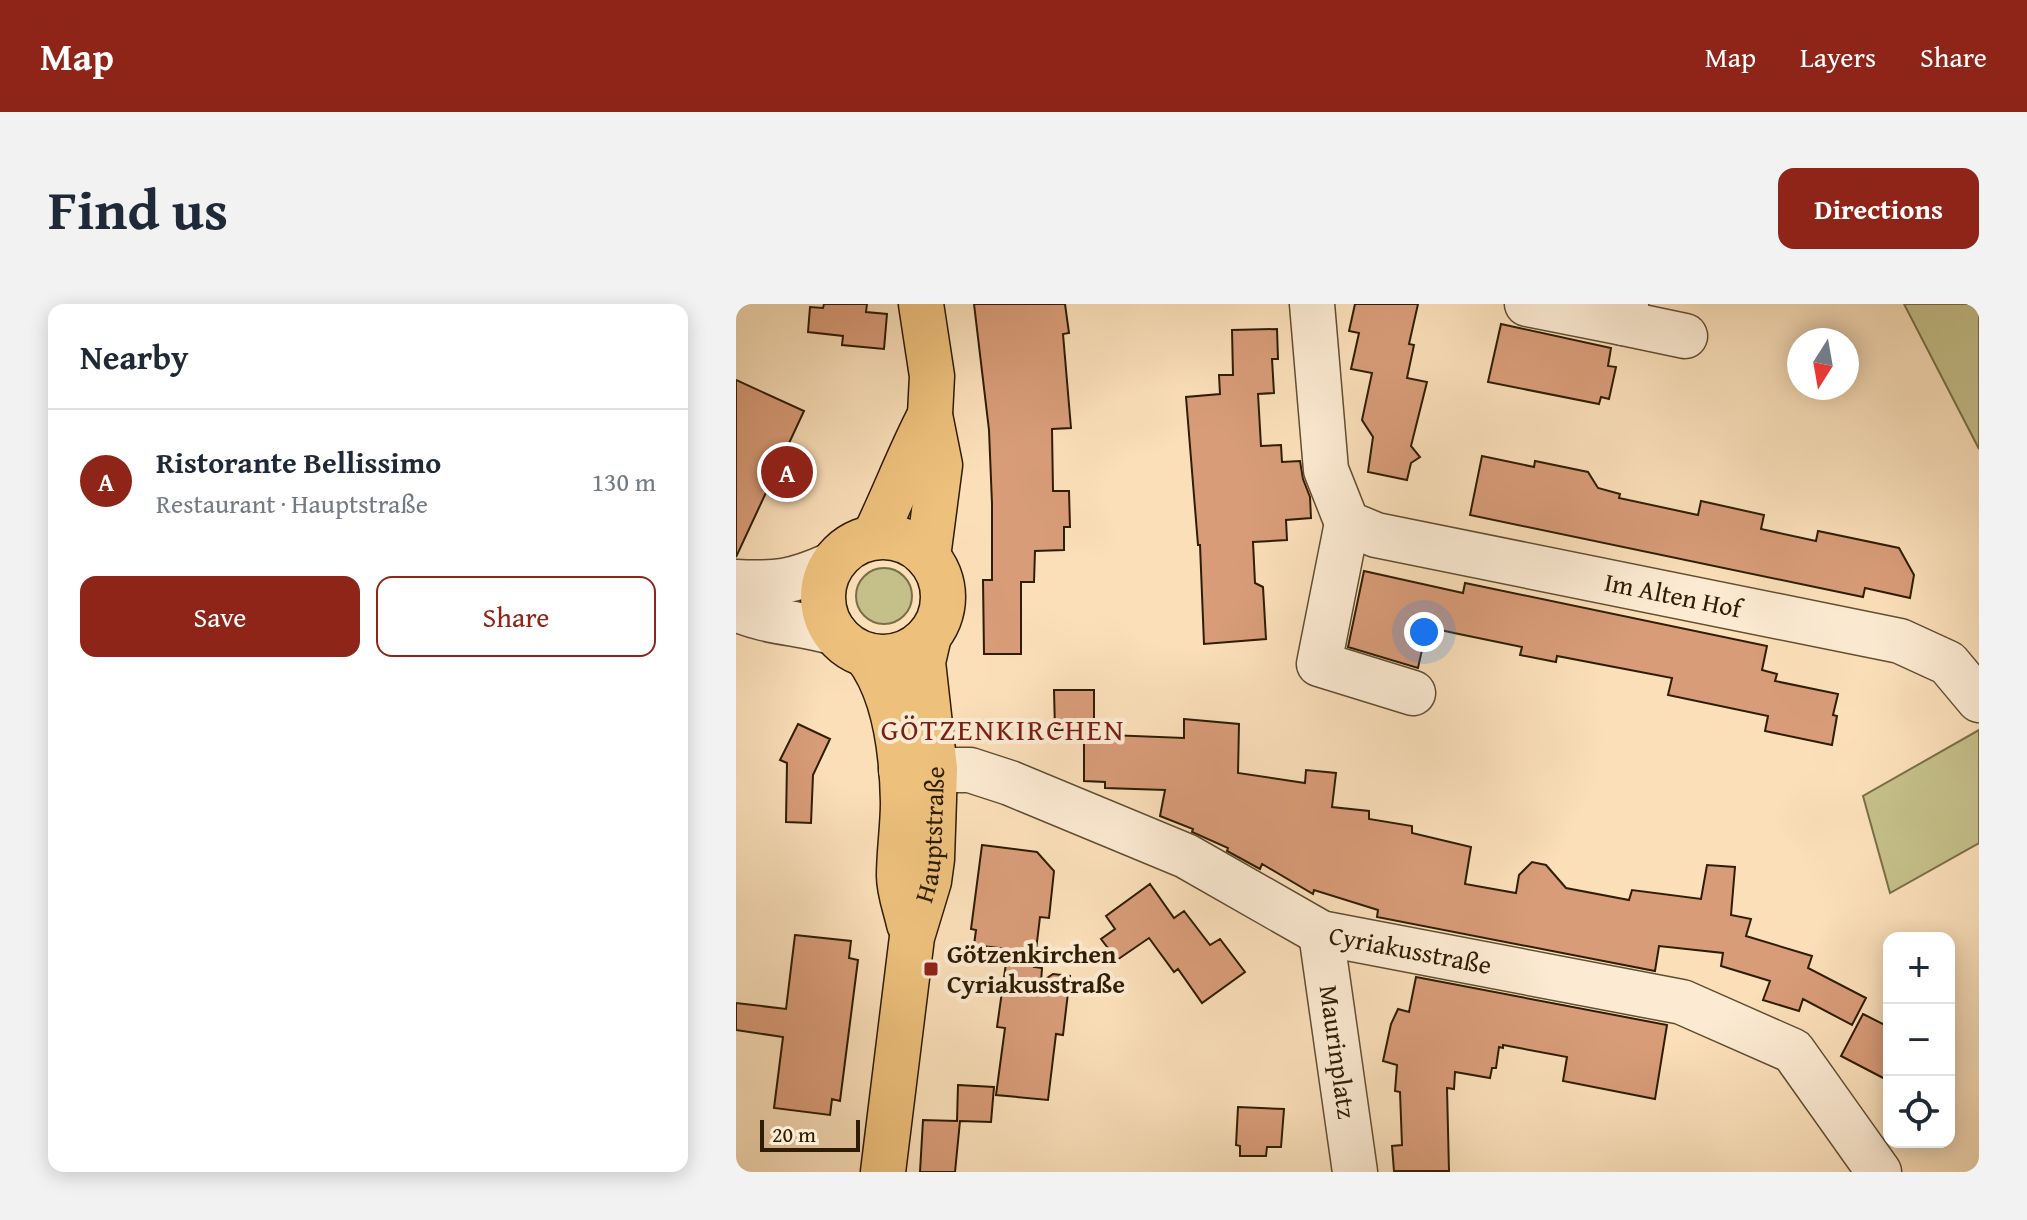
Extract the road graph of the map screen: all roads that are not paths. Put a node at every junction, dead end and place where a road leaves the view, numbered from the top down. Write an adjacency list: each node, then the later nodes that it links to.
1 (921, 304): 6 (main road, Hauptstraße)
2 (1312, 304): 7 (street)
3 (1532, 304): 4 (street)
4 (1625, 314): 5 (street)
5 (1685, 336)
6 (930, 415): 8 (main road, Hauptstraße); 9 (main road, Hauptstraße)
7 (1347, 523): 15 (street); 16 (street, Im Alten Hof)
8 (874, 537): 9 (main road); 10 (main road)
9 (928, 557): 13 (main road, Hauptstraße)
10 (831, 565): 11 (street); 14 (main road, Hauptstraße)
11 (736, 582)
12 (736, 609): 14 (street)
13 (929, 636): 14 (main road); 17 (main road, Hauptstraße)
14 (851, 644): 17 (main road, Hauptstraße)
15 (1413, 693)
16 (1979, 700)
17 (918, 770): 18 (street, Cyriakusstraße); 19 (main road, Hauptstraße)
18 (1321, 933): 20 (street, Maurinplatz); 21 (street, Cyriakusstraße)
19 (883, 1172)
20 (1355, 1172)
21 (1879, 1172)

